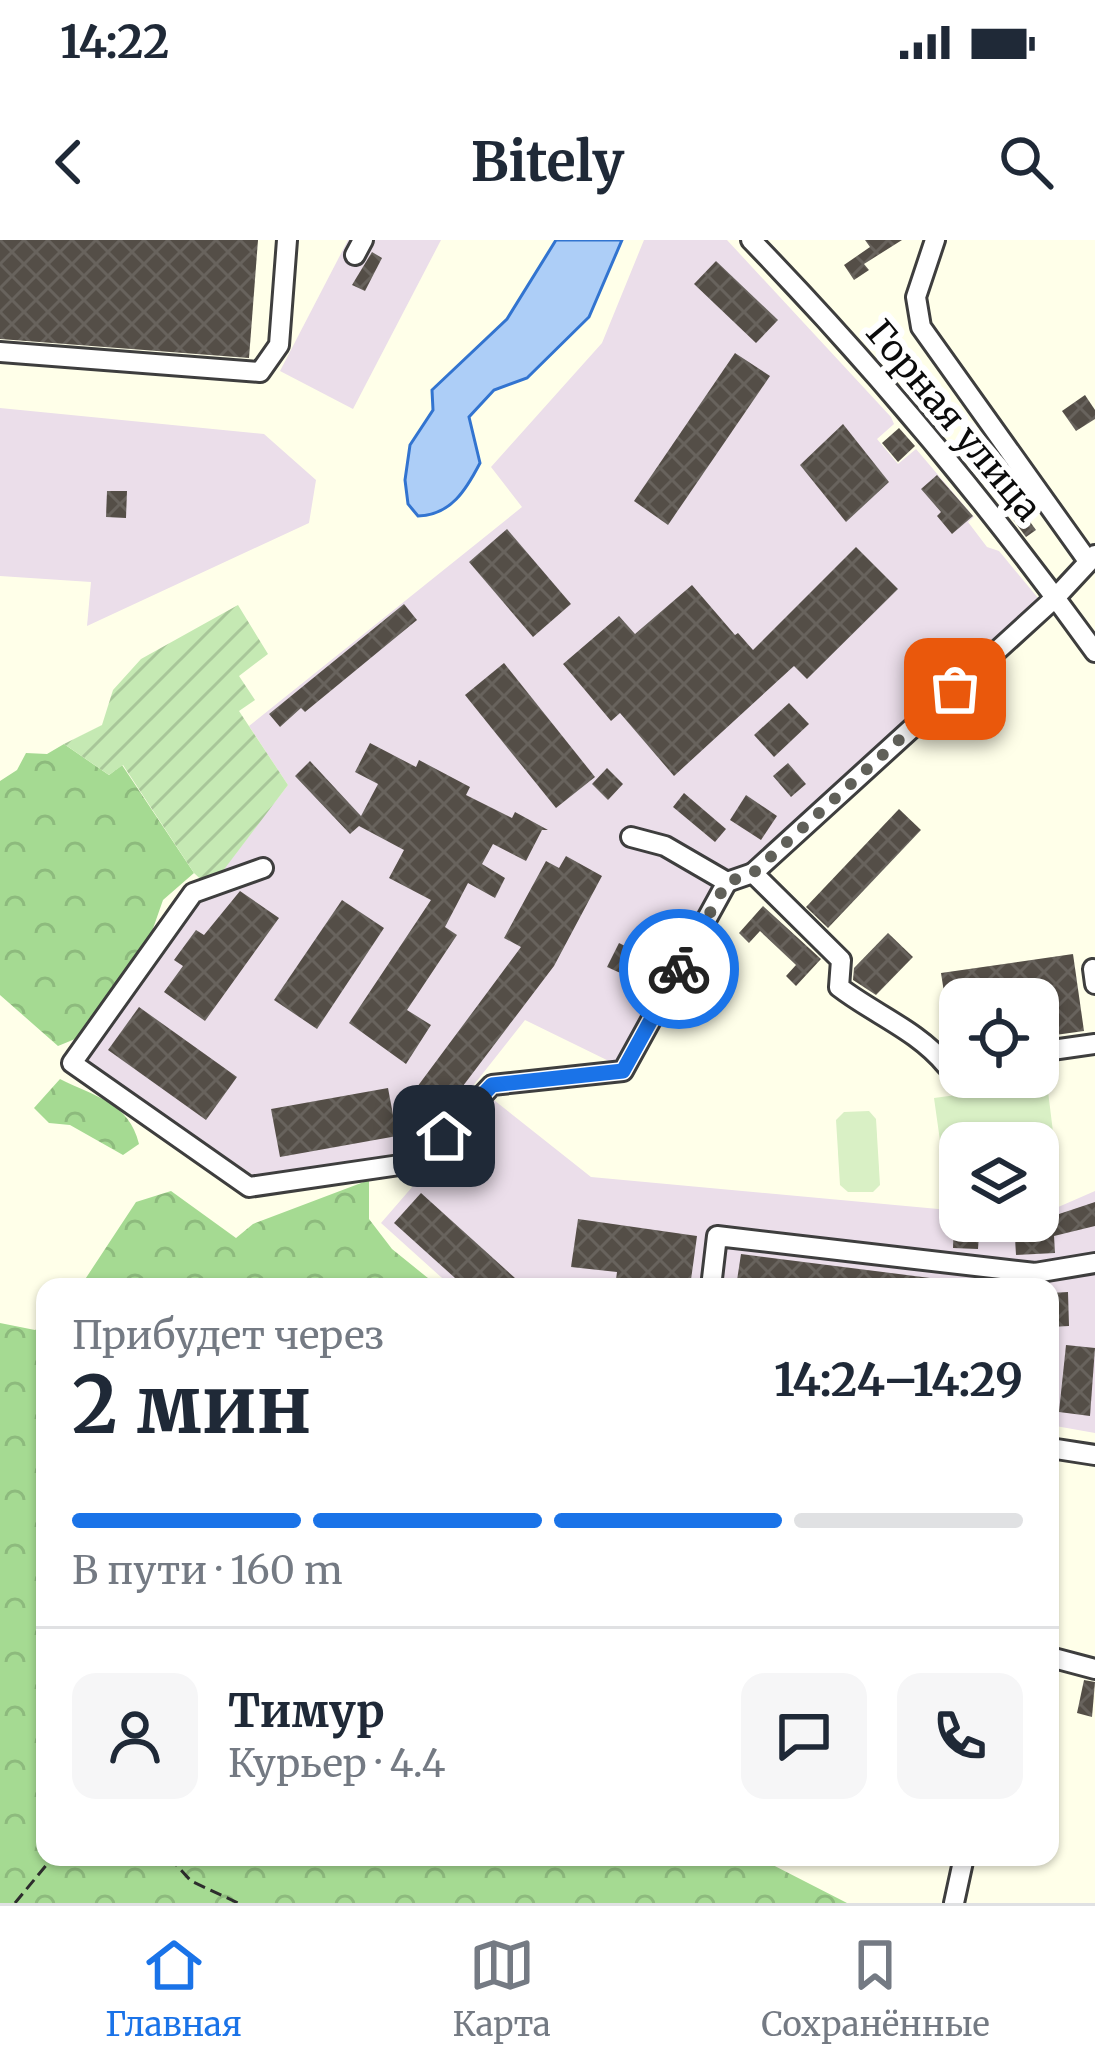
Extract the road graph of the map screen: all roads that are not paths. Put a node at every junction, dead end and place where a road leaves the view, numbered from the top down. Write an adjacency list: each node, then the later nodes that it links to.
1 (287, 240): 4 (street)
2 (751, 240): 6 (street, Горная улица)
3 (934, 240): 5 (street)
4 (0, 352)
5 (1092, 558): 6 (street)
6 (1055, 597): 7 (street, Горная улица); 10 (street)
7 (1095, 652)
8 (631, 837): 11 (street)
9 (262, 868): 11 (street)
10 (753, 873): 11 (street); 14 (street)
11 (727, 882)
12 (1095, 1044): 13 (street)
13 (1059, 1049)
14 (939, 1059)
15 (1095, 1263): 16 (street)
16 (712, 1278)
17 (1059, 1449): 18 (street)
18 (1095, 1455)
19 (1059, 1659): 20 (street)
20 (1095, 1669)
21 (962, 1866): 22 (street)
22 (954, 1903)

